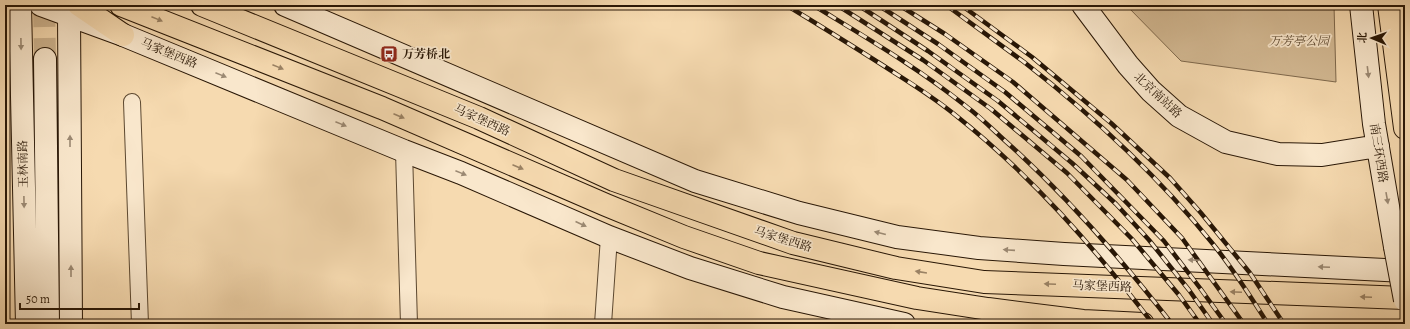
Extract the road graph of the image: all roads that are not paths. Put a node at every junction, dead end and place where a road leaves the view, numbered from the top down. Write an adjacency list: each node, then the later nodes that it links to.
1 (20, 5): 19 (street, 玉林南路, one-way to 19)
2 (41, 5): 9 (street)
3 (121, 5): 26 (main road, one-way to 26)
4 (202, 5): 18 (main road, 马家堡西路, one-way to 4)
5 (284, 5): 17 (street, one-way to 5)
6 (1083, 5): 14 (street, 北京南站路)
7 (1360, 5): 14 (street, 南三环西路, one-way to 14)
8 (1389, 5): 13 (main road)
9 (74, 10): 10 (main road); 21 (street, one-way to 9)
10 (123, 35): 15 (street, 马家堡西路, one-way to 15)
11 (45, 59): 20 (street, 玉林南路)
12 (132, 102): 22 (street)
13 (1405, 128)
14 (1378, 146): 18 (street, 南三环西路, one-way to 18, bridge)
15 (404, 150): 16 (street, 马家堡西路, one-way to 16); 23 (street)
16 (608, 237): 24 (street); 25 (street, 马家堡西路)
17 (1405, 271)
18 (1405, 299)
19 (27, 324)
20 (48, 324)
21 (71, 324)
22 (140, 324)
23 (409, 324)
24 (603, 324)
25 (904, 324)
26 (1143, 324)

